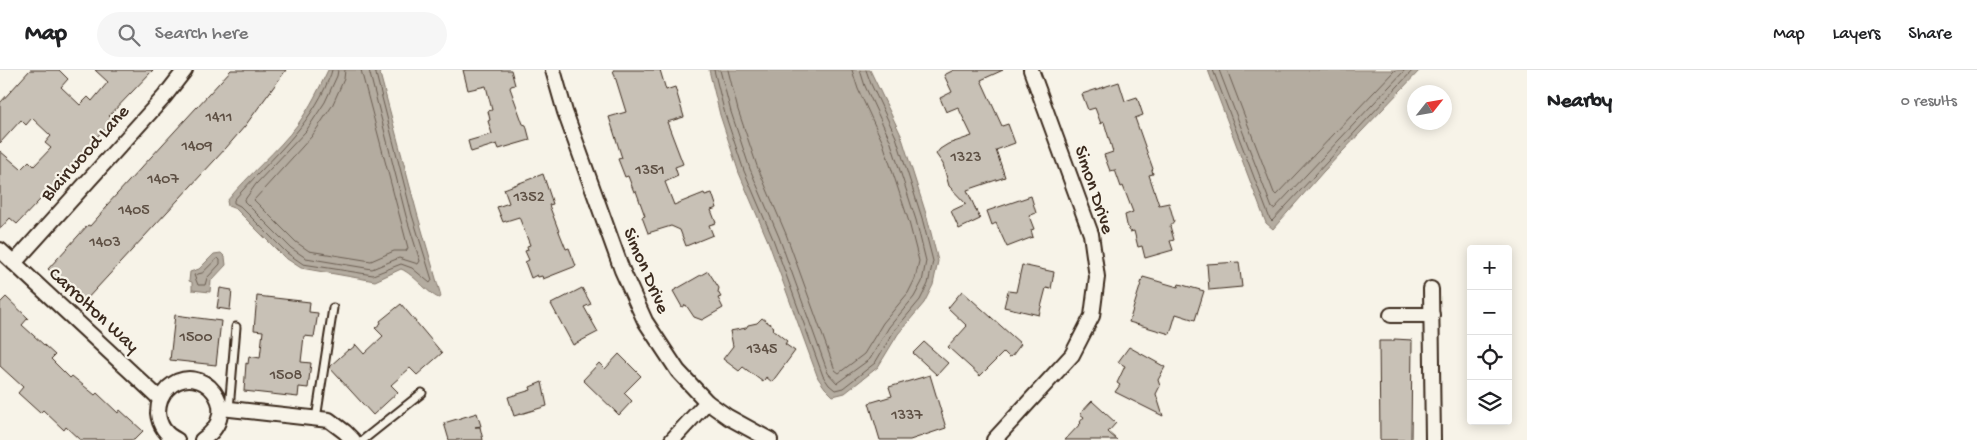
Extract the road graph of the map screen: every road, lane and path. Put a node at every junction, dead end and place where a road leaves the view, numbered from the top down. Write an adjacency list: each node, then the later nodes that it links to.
1 (185, 70): 5 (street, Blairwood Lane)
2 (553, 70): 13 (street, Simon Drive)
3 (1031, 70): 22 (street, Simon Drive)
4 (0, 250): 5 (street, Carrolton Way)
5 (14, 263): 12 (street, Carrolton Way)
6 (1431, 288): 9 (street)
7 (333, 308): 15 (lane)
8 (1391, 315): 9 (street)
9 (1432, 315): 23 (street)
10 (236, 327): 14 (lane)
11 (422, 393): 19 (lane)
12 (160, 398): 14 (street); 16 (street)
13 (707, 402): 20 (street); 21 (street, Simon Drive)
14 (225, 409): 15 (street); 17 (street)
15 (316, 419): 18 (street)
16 (176, 440)
17 (202, 440)
18 (353, 440)
19 (363, 440)
20 (672, 440)
21 (770, 440)
22 (994, 440)
23 (1433, 440)

